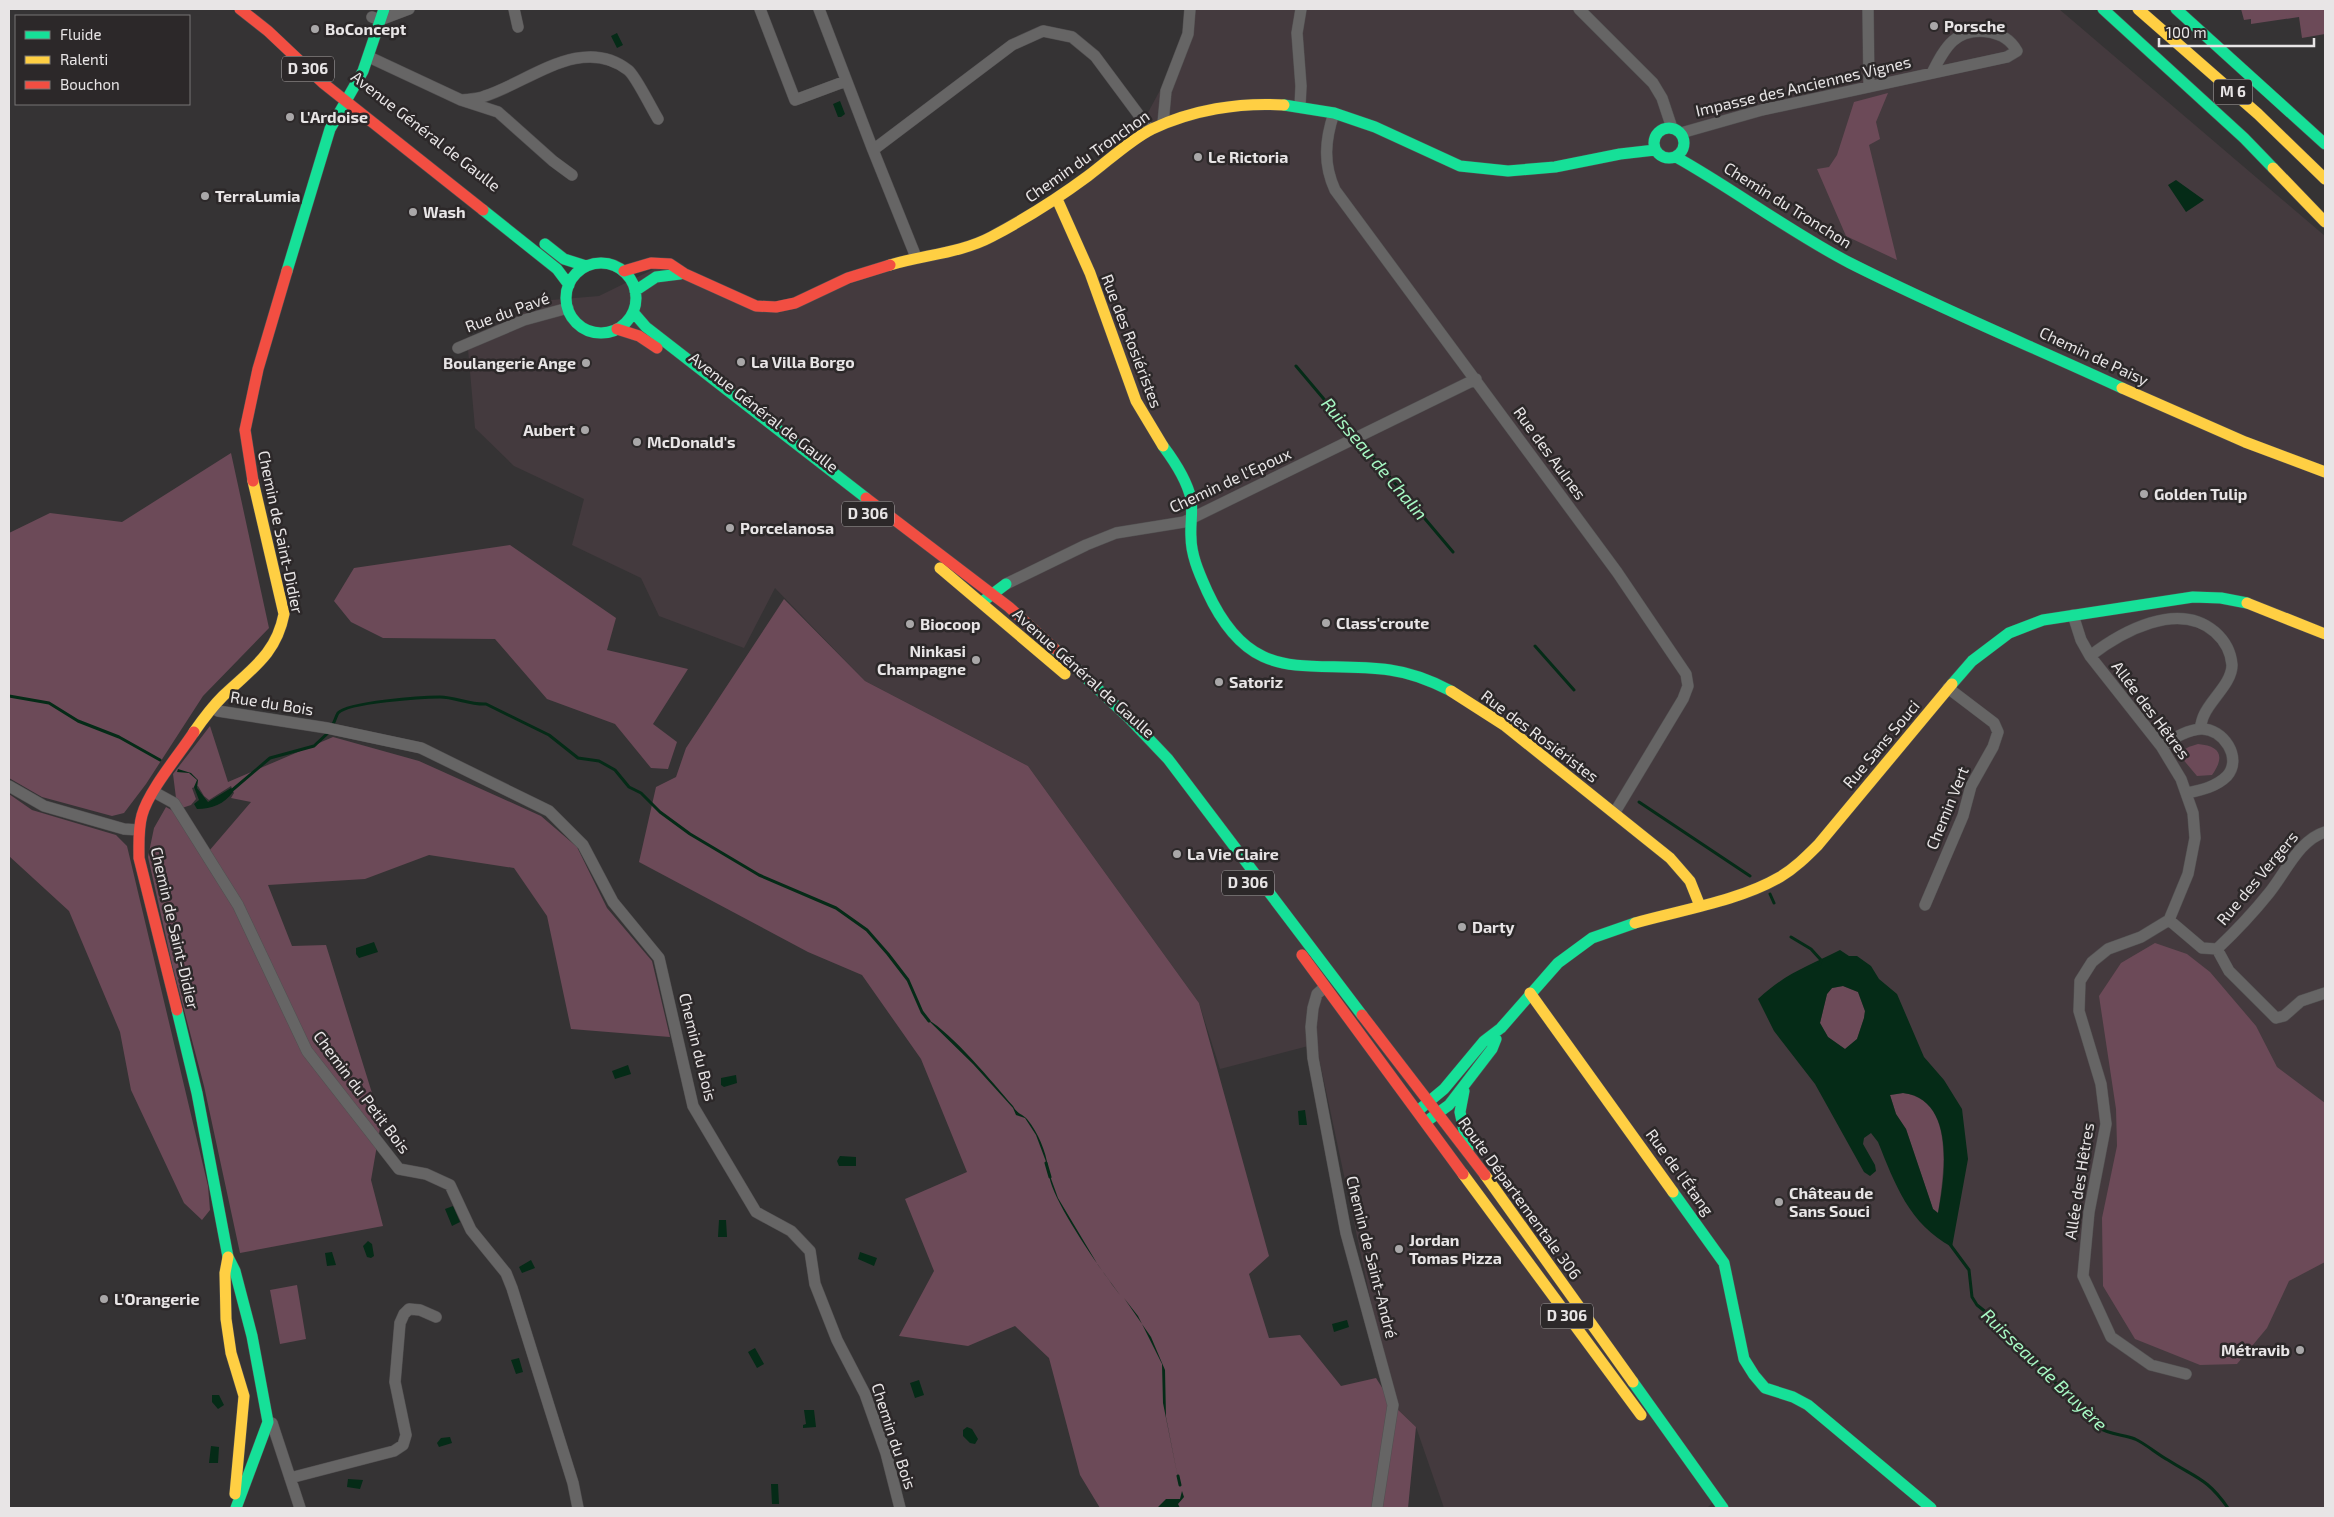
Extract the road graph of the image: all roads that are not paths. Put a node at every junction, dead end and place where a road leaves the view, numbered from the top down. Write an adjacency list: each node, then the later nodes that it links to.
1 (240, 9): 15 (main road, D 306)
2 (410, 9): 13 (street)
3 (514, 9): 14 (street)
4 (760, 9): 18 (street)
5 (819, 9): 18 (street)
6 (1190, 9): 26 (street)
7 (1301, 9): 22 (street)
8 (1578, 9): 28 (street)
9 (1868, 9): 19 (street)
10 (2103, 9): 36 (main road)
11 (2138, 9): 34 (main road, M 6)
12 (2176, 9): 29 (main road, M 6)
13 (379, 15): 16 (main road, Chemin de Saint-Didier)
14 (518, 27)
15 (271, 34): 20 (main road, Avenue Général de Gaulle / D 306); 20 (main road, Avenue Général de Gaulle / D 306)
16 (369, 57): 20 (main road, Chemin de Saint-Didier); 21 (street)
17 (1932, 73): 17 (street, Impasse des Anciennes Vignes); 19 (street, Impasse des Anciennes Vignes)
18 (846, 80): 31 (street)
19 (1869, 87): 28 (street, Impasse des Anciennes Vignes)
20 (349, 97): 23 (main road, Avenue Général de Gaulle); 58 (main road, Chemin de Saint-Didier)
21 (461, 100): 25 (street); 33 (street)
22 (1300, 106): 24 (main road, Chemin du Tronchon); 26 (main road, Chemin du Tronchon)
23 (363, 108): 39 (main road, Avenue Général de Gaulle); 42 (main road, Avenue Général de Gaulle)
24 (1334, 114): 30 (main road, Chemin du Tronchon); 48 (street, Rue des Aulnes)
25 (658, 119)
26 (1164, 123): 27 (main road, Chemin du Tronchon)
27 (1150, 130): 31 (street); 35 (main road, Chemin du Tronchon)
28 (1672, 130): 30 (main road); 32 (main road)
29 (2325, 144)
30 (1655, 145): 32 (main road)
31 (873, 150): 37 (street)
32 (1680, 154): 38 (main road, Chemin du Tronchon)
33 (572, 175)
34 (2325, 179)
35 (1056, 199): 37 (main road, Chemin du Tronchon); 50 (main road, Rue des Rosiéristes)
36 (2325, 222)
37 (916, 257): 41 (main road, Chemin du Tronchon)
38 (1851, 263): 49 (main road, Chemin de Paisy)
39 (586, 266): 40 (main road); 42 (main road)
40 (624, 271): 41 (main road, Chemin du Tronchon); 43 (main road)
41 (685, 274): 43 (main road, Chemin du Tronchon)
42 (569, 285): 44 (main road)
43 (635, 291): 45 (main road)
44 (568, 308): 46 (main road); 47 (street, Rue du Pavé)
45 (633, 312): 46 (main road); 52 (main road, Avenue Général de Gaulle / D 306)
46 (618, 329): 53 (main road, Avenue Général de Gaulle / D 306)
47 (458, 348)
48 (1476, 379): 50 (street, Chemin de l'Epoux); 65 (street, Rue des Aulnes)
49 (2325, 472)
50 (1192, 518): 51 (street, Chemin de l'Epoux); 65 (main road, Rue des Rosiéristes)
51 (1006, 584): 52 (main road, Chemin de l'Epoux)
52 (992, 594): 53 (main road); 72 (main road, Avenue Général de Gaulle / D 306)
53 (981, 602): 73 (main road, Avenue Général de Gaulle / D 306)
54 (2073, 615): 55 (main road, Rue Sans Souci); 56 (street, Allée des Hêtres); 57 (main road, Rue Sans Souci)
55 (2325, 634)
56 (2090, 656): 60 (street); 61 (street, Allée des Hêtres)
57 (1948, 688): 68 (street, Chemin Vert); 69 (main road, Rue Sans Souci)
58 (213, 707): 59 (street, Rue du Bois); 63 (main road, Chemin de Saint-Didier)
59 (327, 728): 93 (street, Chemin du Bois)
60 (2200, 729): 61 (street); 64 (street)
61 (2161, 746): 64 (street, Allée des Hêtres)
62 (9, 786): 66 (street)
63 (154, 792): 66 (main road, Chemin de Saint-Didier); 92 (street, Chemin du Petit Bois)
64 (2187, 793): 70 (street, Allée des Hêtres)
65 (1615, 812): 69 (main road, Rue des Rosiéristes)
66 (139, 830): 83 (main road, Chemin de Saint-Didier)
67 (2325, 832): 71 (street, Rue des Vergers)
68 (1925, 905)
69 (1700, 906): 74 (main road, Rue Sans Souci)
70 (2169, 920): 71 (street); 85 (street, Allée des Hêtres)
71 (2217, 949): 75 (street)
72 (1335, 978): 78 (main road, Route Départementale 306 / D 306)
73 (1325, 987): 79 (main road, Route Départementale 306 / D 306); 94 (street, Chemin de Saint-André)
74 (1530, 993): 76 (main road, Rue Sans Souci); 97 (main road, Rue de l'Étang)
75 (2325, 993)
76 (1501, 1028): 77 (main road, Rue Sans Souci); 78 (main road, Rue Sans Souci)
77 (1469, 1080): 80 (main road, Rue Sans Souci); 82 (main road)
78 (1430, 1101): 79 (main road); 80 (main road, Route Départementale 306)
79 (1418, 1110): 81 (main road, Route Départementale 306 / D 306)
80 (1441, 1117): 81 (main road, Rue Sans Souci); 82 (main road, Route Départementale 306 / D 306)
81 (1426, 1122): 87 (main road, Route Départementale 306 / D 306)
82 (1470, 1154): 96 (main road, Route Départementale 306 / D 306)
83 (228, 1257): 86 (main road); 90 (main road)
84 (436, 1317): 89 (street)
85 (2186, 1374)
86 (268, 1422): 89 (street); 90 (main road)
87 (1649, 1426)
88 (1672, 1458): 95 (main road)
89 (290, 1478): 91 (street)
90 (235, 1508)
91 (300, 1508)
92 (578, 1508)
93 (900, 1508)
94 (1377, 1508)
95 (1710, 1508)
96 (1723, 1508)
97 (1930, 1508)

